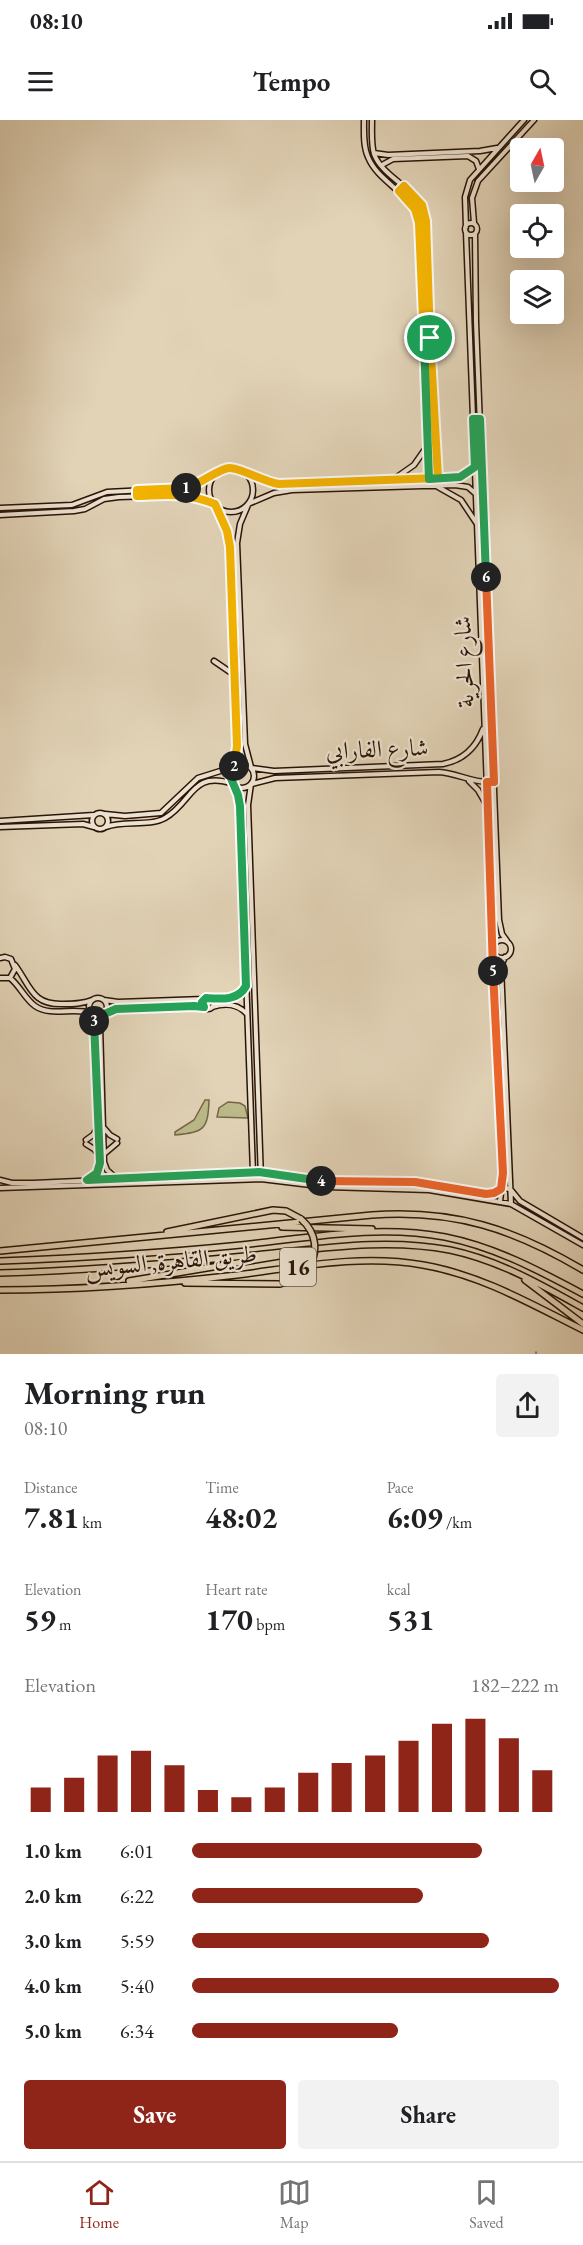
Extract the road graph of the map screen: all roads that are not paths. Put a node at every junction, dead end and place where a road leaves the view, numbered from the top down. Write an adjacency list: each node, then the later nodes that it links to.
1 (364, 120): 10 (street)
2 (372, 120): 6 (street)
3 (524, 120): 5 (street, شارع الحرية)
4 (534, 120): 12 (street)
5 (497, 148): 6 (street); 8 (street, شارع الحرية)
6 (374, 153): 7 (street)
7 (382, 165): 8 (street); 9 (street)
8 (479, 168): 11 (street, شارع الحرية)
9 (404, 186): 10 (street); 26 (street)
10 (399, 191): 22 (street)
11 (466, 208): 12 (street); 14 (street, شارع الحرية)
12 (473, 210): 13 (street)
13 (474, 223): 14 (street); 15 (street)
14 (466, 229): 15 (street); 17 (street, شارع الحرية)
15 (475, 234): 16 (street, شارع الحرية)
16 (474, 248): 17 (street); 18 (street, شارع الحرية)
17 (466, 249): 19 (street, شارع الحرية)
18 (476, 322): 19 (street); 21 (street, شارع الحرية)
19 (469, 323): 20 (street, شارع الحرية)
20 (473, 419): 21 (street); 23 (street, شارع الحرية)
21 (480, 419): 45 (street, شارع الحرية)
22 (428, 444): 28 (street); 30 (street)
23 (475, 467): 27 (street); 35 (street, شارع الحرية)
24 (246, 474): 25 (street); 29 (street); 37 (street)
25 (214, 476): 34 (street); 38 (street)
26 (438, 478): 27 (street); 28 (street)
27 (455, 478): 32 (street)
28 (429, 479): 30 (street)
29 (385, 480): 30 (street); 33 (street)
30 (393, 480)
31 (435, 485): 32 (street); 33 (street); 43 (street)
32 (455, 485): 35 (street)
33 (385, 487): 37 (street)
34 (137, 490): 36 (street); 39 (street)
35 (476, 495): 43 (street, شارع الحرية)
36 (137, 496): 38 (street); 41 (street)
37 (248, 504): 38 (street); 47 (street)
38 (215, 505): 46 (street)
39 (59, 506): 40 (street); 41 (street)
40 (0, 508)
41 (59, 512): 42 (street)
42 (0, 515)
43 (477, 525): 44 (street, شارع الحرية)
44 (478, 554): 45 (street); 48 (street, شارع الحرية)
45 (485, 554): 49 (street, شارع الحرية)
46 (232, 606): 47 (street); 51 (street)
47 (239, 606): 53 (street)
48 (481, 618): 49 (street); 54 (street, شارع الحرية)
49 (488, 618): 55 (street, شارع الحرية)
50 (214, 662): 51 (street)
51 (234, 676): 52 (street)
52 (235, 690): 53 (street); 58 (street)
53 (243, 690): 59 (street)
54 (484, 706): 55 (street); 56 (street, شارع الحرية)
55 (491, 706): 65 (street, شارع الحرية)
56 (485, 725): 57 (street, شارع الفارابي); 64 (street, شارع الحرية)
57 (429, 765): 60 (street, شارع الفارابي); 61 (street)
58 (233, 767): 59 (street); 66 (street); 69 (street)
59 (252, 768): 60 (street, شارع الفارابي); 67 (street)
60 (327, 769): 62 (street)
61 (430, 772): 62 (street, شارع الفارابي); 63 (street, شارع الفارابي)
62 (327, 776): 67 (street, شارع الفارابي)
63 (466, 779): 64 (street, شارع الفارابي); 68 (street)
64 (487, 782): 65 (street, شارع الفارابي); 68 (street, شارع الحرية)
65 (494, 782): 76 (street, شارع الحرية)
66 (234, 784): 67 (street); 74 (street); 80 (street)
67 (251, 784): 81 (street)
68 (488, 810): 75 (street, شارع الحرية)
69 (105, 814): 70 (street); 74 (street)
70 (94, 815): 71 (street); 73 (street)
71 (0, 821)
72 (0, 827): 73 (street)
73 (94, 827): 74 (street)
74 (106, 827)
75 (489, 871): 76 (street); 77 (street, شارع الحرية)
76 (497, 871): 78 (street, شارع الحرية)
77 (492, 924): 78 (street); 82 (street, شارع الحرية)
78 (499, 924): 79 (street, شارع الحرية)
79 (507, 941): 82 (street); 83 (street)
80 (245, 944): 81 (street); 90 (street)
81 (253, 944): 101 (street)
82 (493, 949): 83 (street); 86 (street, شارع الحرية)
83 (504, 957): 87 (street)
84 (0, 958): 85 (street)
85 (15, 965): 89 (street); 93 (street)
86 (493, 971): 87 (street); 102 (street, شارع الحرية)
87 (501, 971): 103 (street)
88 (0, 978): 89 (street)
89 (10, 978): 97 (street)
90 (246, 986): 91 (street); 99 (street)
91 (211, 998): 92 (street); 96 (street)
92 (204, 999): 94 (street); 95 (street)
93 (92, 1000): 94 (street); 97 (street)
94 (104, 1000): 98 (street)
95 (204, 1007): 96 (street); 98 (street)
96 (212, 1007): 99 (street)
97 (92, 1014): 98 (street); 104 (street)
98 (104, 1014): 104 (street)
99 (247, 1015): 100 (street)
100 (249, 1048): 101 (street); 106 (street)
101 (256, 1048): 107 (street)
102 (497, 1078): 103 (street); 108 (street, شارع الحرية)
103 (506, 1078): 109 (street)
104 (101, 1126): 105 (street); 105 (street); 105 (street)
105 (102, 1155): 111 (street); 114 (street)
106 (253, 1172): 107 (street); 112 (street); 115 (street)
107 (261, 1172): 113 (street); 116 (street)
108 (503, 1173): 109 (street); 124 (street, شارع الحرية)
109 (510, 1173): 125 (street)
110 (0, 1178): 119 (street)
111 (120, 1179): 114 (street); 115 (street)
112 (253, 1179): 113 (street); 115 (street)
113 (261, 1179): 120 (street)
114 (87, 1180): 119 (street)
115 (148, 1180): 119 (street)
116 (322, 1181): 117 (street); 120 (street)
117 (392, 1182): 118 (street); 122 (street)
118 (399, 1182): 123 (street); 126 (street)
119 (33, 1185): 121 (street)
120 (321, 1187): 122 (street)
121 (0, 1188)
122 (391, 1189): 123 (street)
123 (399, 1189): 127 (street)
124 (501, 1189): 125 (street); 126 (street); 128 (street, شارع الحرية)
125 (511, 1190): 129 (street); 133 (street)
126 (486, 1194): 127 (street)
127 (485, 1199): 128 (street)
128 (500, 1202): 129 (street)
129 (511, 1204): 134 (street)
130 (251, 1227): 131 (highway); 132 (highway, طريق القاهرة, السويس / 16); 138 (highway, طريق القاهرة, السويس / 16)
131 (382, 1231): 137 (highway, طريق القاهرة, السويس / 16); 144 (highway, طريق القاهرة, السويس / 16)
132 (149, 1237): 135 (highway, طريق القاهرة, السويس / 16); 141 (highway, bridge)
133 (583, 1238)
134 (583, 1245)
135 (0, 1251)
136 (299, 1251): 139 (highway, طريق القاهرة, السويس / 16); 140 (highway, طريق القاهرة, السويس / 16); 142 (highway)
137 (0, 1261)
138 (583, 1270)
139 (0, 1273)
140 (520, 1274): 145 (highway, طريق القاهرة, السويس / 16); 146 (highway)
141 (168, 1282): 142 (highway, طريق القاهرة, السويس / 16); 147 (highway, طريق القاهرة, السويس / 16)
142 (104, 1286): 143 (highway, طريق القاهرة, السويس / 16)
143 (0, 1290)
144 (583, 1294)
145 (583, 1308)
146 (583, 1324)
147 (583, 1330)

